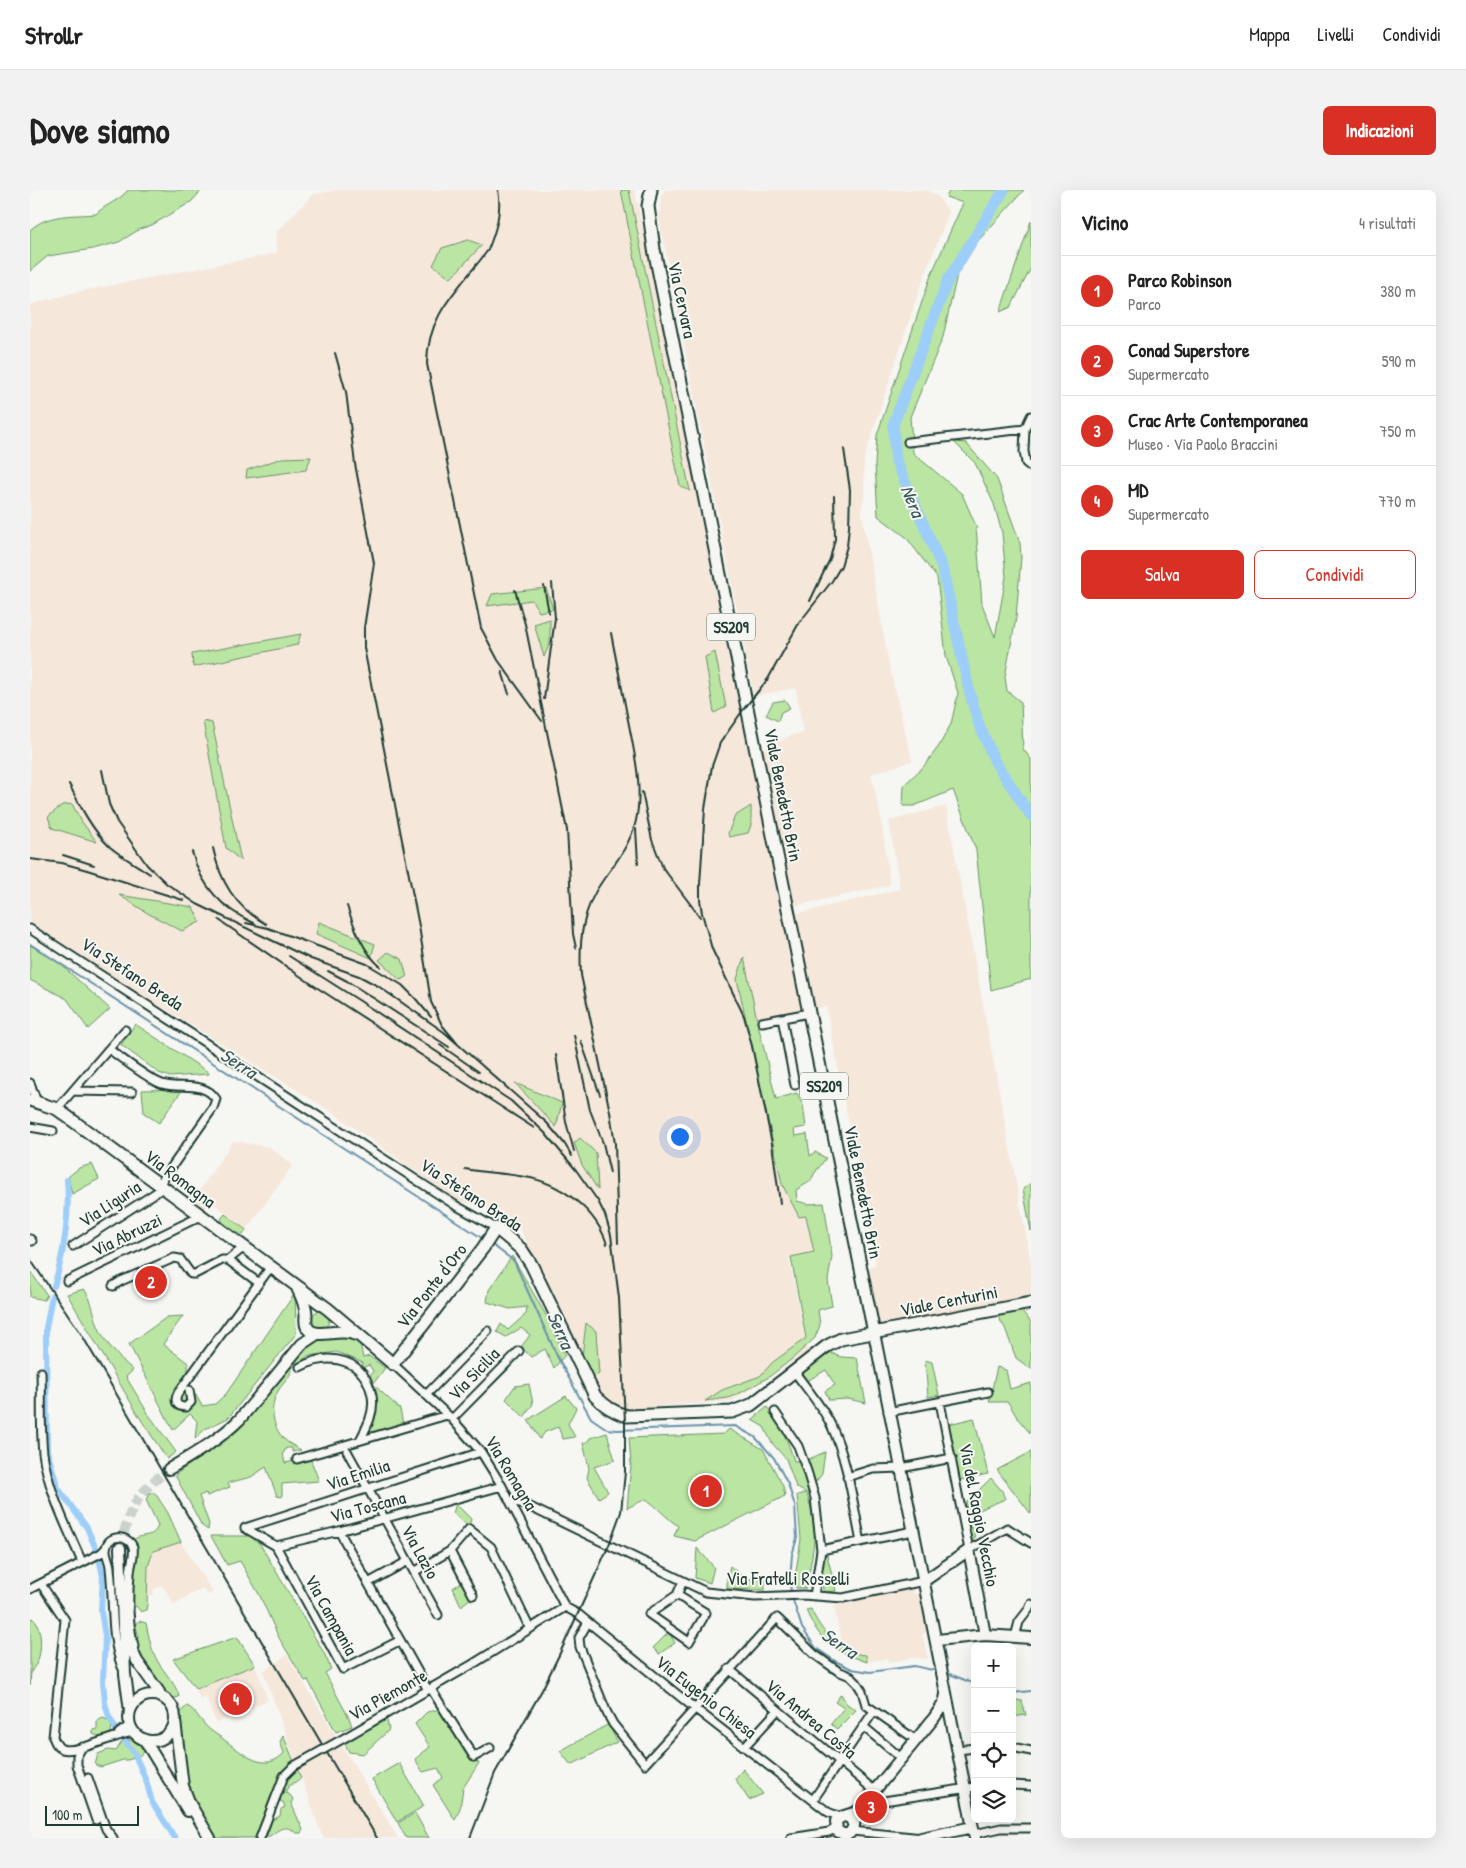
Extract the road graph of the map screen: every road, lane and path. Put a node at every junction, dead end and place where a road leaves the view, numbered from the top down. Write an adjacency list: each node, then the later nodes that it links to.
1 (651, 190): 2 (main road, Via Cervara / SS209)
2 (688, 416): 8 (main road, Viale Benedetto Brin / SS209)
3 (1031, 416): 4 (street)
4 (1025, 429): 5 (street); 6 (street)
5 (908, 442)
6 (1031, 467)
7 (30, 929): 23 (street, Via Stefano Breda)
8 (809, 1013): 9 (street); 37 (main road, Viale Benedetto Brin / SS209)
9 (782, 1018): 10 (street); 14 (street)
10 (762, 1022)
11 (125, 1030): 12 (street)
12 (109, 1049): 15 (street); 21 (street)
13 (30, 1083): 17 (street)
14 (795, 1085)
15 (73, 1091): 16 (street); 18 (street)
16 (132, 1092)
17 (34, 1101): 18 (main road, Via Romagna)
18 (57, 1109): 21 (main road, Via Romagna)
19 (30, 1127): 20 (street)
20 (53, 1131)
21 (161, 1186): 22 (main road, Via Romagna); 24 (street, Via Liguria)
22 (200, 1216): 25 (main road, Via Romagna); 28 (street, Via Abruzzi)
23 (496, 1228): 41 (main road, Via Ponte d'Oro); 43 (main road, Via Stefano Breda)
24 (73, 1246)
25 (243, 1248): 26 (street); 27 (main road, Via Romagna)
26 (228, 1260): 29 (street); 30 (street)
27 (270, 1268): 29 (street); 31 (main road, Via Romagna)
28 (67, 1281)
29 (259, 1283): 45 (street)
30 (112, 1286)
31 (298, 1289): 33 (main road, Via Romagna); 34 (main road)
32 (1031, 1303): 37 (main road, Viale Centurini)
33 (327, 1310): 34 (main road); 36 (main road); 38 (main road, Via Romagna)
34 (306, 1320): 36 (main road); 39 (street)
35 (488, 1331): 47 (street)
36 (322, 1333): 38 (main road, Via Romagna); 39 (street)
37 (874, 1334): 43 (main road, Via Stefano Breda); 50 (street, Viale Benedetto Brin)
38 (359, 1336): 41 (main road, Via Romagna)
39 (302, 1344): 58 (street)
40 (519, 1350): 51 (street, Via Sicilia)
41 (393, 1364): 47 (street, Via Romagna)
42 (300, 1367): 52 (street)
43 (794, 1371): 59 (street)
44 (41, 1372): 76 (street)
45 (189, 1390)
46 (988, 1392): 48 (street)
47 (426, 1395): 51 (street, Via Romagna)
48 (940, 1402): 50 (street); 55 (street, Via del Raggio Vecchio)
49 (776, 1412): 71 (street)
50 (888, 1412): 57 (street, Viale Benedetto Brin)
51 (449, 1417): 52 (street); 54 (street, Via Romagna)
52 (360, 1440): 56 (street)
53 (347, 1451): 61 (street, Via Lazio)
54 (481, 1452): 60 (street, Via Romagna); 61 (street, Via Emilia)
55 (952, 1458): 57 (street); 72 (street, Via del Raggio Vecchio)
56 (297, 1459)
57 (901, 1468): 59 (street); 65 (street, Viale Benedetto Brin)
58 (169, 1469)
59 (847, 1477): 66 (street)
60 (502, 1486): 62 (street, Via Romagna); 63 (street, Via Toscana)
61 (368, 1488): 63 (street, Via Lazio); 68 (street, Via Emilia)
62 (509, 1500): 79 (street, Via Fratelli Rosselli); 87 (street, Via Romagna)
63 (384, 1518): 64 (street, Via Toscana); 75 (street, Via Lazio)
64 (339, 1531): 68 (street, Via Toscana); 82 (street)
65 (913, 1531): 66 (street); 80 (street, Viale Benedetto Brin)
66 (861, 1542): 71 (street)
67 (1031, 1543): 72 (street)
68 (276, 1546): 97 (street, Via Campania)
69 (106, 1548): 74 (street); 77 (street); 98 (street)
70 (120, 1548): 92 (street)
71 (821, 1550): 86 (street)
72 (968, 1550): 80 (street); 93 (street, Via del Raggio Vecchio)
73 (450, 1551): 78 (street); 84 (street); 91 (street)
74 (92, 1558): 76 (street); 77 (street)
75 (408, 1561): 78 (street, Via Lazio); 82 (street)
76 (82, 1562): 81 (street)
77 (110, 1566): 100 (street)
78 (414, 1572): 89 (street, Via Lazio)
79 (683, 1581): 85 (street); 86 (street, Via Fratelli Rosselli)
80 (924, 1581): 86 (street, Via Fratelli Rosselli); 96 (street, Viale Benedetto Brin)
81 (41, 1584): 83 (street); 115 (street)
82 (368, 1584): 97 (street)
83 (30, 1589)
84 (473, 1595)
85 (677, 1595): 85 (street)
86 (814, 1596)
87 (565, 1607): 90 (street, Via Eugenio Chiesa); 91 (street, Via Piemonte)
88 (1030, 1608): 94 (street)
89 (438, 1614)
90 (588, 1622): 104 (street, Via Eugenio Chiesa); 104 (street)
91 (530, 1629): 101 (street, Via Piemonte)
92 (124, 1632): 98 (street); 100 (street)
93 (985, 1635): 94 (street); 96 (street)
94 (1015, 1637): 95 (street)
95 (1031, 1638)
96 (937, 1640): 102 (street, Viale Benedetto Brin)
97 (399, 1641): 101 (street)
98 (137, 1661): 103 (street)
99 (729, 1669): 104 (street); 105 (street, Via Andrea Costa); 107 (street)
100 (124, 1674): 106 (street)
101 (429, 1689): 117 (street); 139 (street, Via Piemonte, bridge)
102 (946, 1694): 108 (street); 110 (street, Viale Benedetto Brin)
103 (161, 1697): 106 (street); 109 (street)
104 (694, 1708): 116 (street, Via Eugenio Chiesa)
105 (778, 1710): 116 (street); 123 (street, Via Andrea Costa)
106 (130, 1711): 112 (street)
107 (874, 1711): 111 (street); 114 (street)
108 (934, 1718): 110 (street); 114 (street)
109 (174, 1720): 113 (street); 138 (street)
110 (953, 1724): 120 (street, Viale Benedetto Brin)
111 (864, 1727): 122 (street); 123 (street)
112 (132, 1728): 113 (street); 115 (street)
113 (144, 1739): 137 (street)
114 (916, 1740): 122 (street)
115 (82, 1747): 131 (street)
116 (744, 1747): 129 (street, Via Eugenio Chiesa)
117 (490, 1748)
118 (971, 1748): 120 (street)
119 (1016, 1748): 121 (street)
120 (958, 1750): 127 (street, Viale Benedetto Brin)
121 (1031, 1751)
122 (901, 1758): 128 (street)
123 (840, 1762): 128 (street, Via Andrea Costa); 129 (street)
124 (88, 1778): 136 (street)
125 (1016, 1785): 126 (street)
126 (1031, 1786)
127 (970, 1787): 130 (street); 135 (street, Viale Benedetto Brin)
128 (875, 1791): 130 (street)
129 (813, 1800): 133 (street, Via Eugenio Chiesa)
130 (861, 1807): 132 (street); 133 (street)
131 (96, 1820)
132 (853, 1827): 133 (street); 133 (street); 141 (street)
133 (838, 1828): 140 (street)
134 (1031, 1828): 135 (street)
135 (974, 1833): 141 (street)
136 (113, 1838)
137 (203, 1838)
138 (210, 1838)
139 (260, 1838)
140 (791, 1838)
141 (922, 1838)

